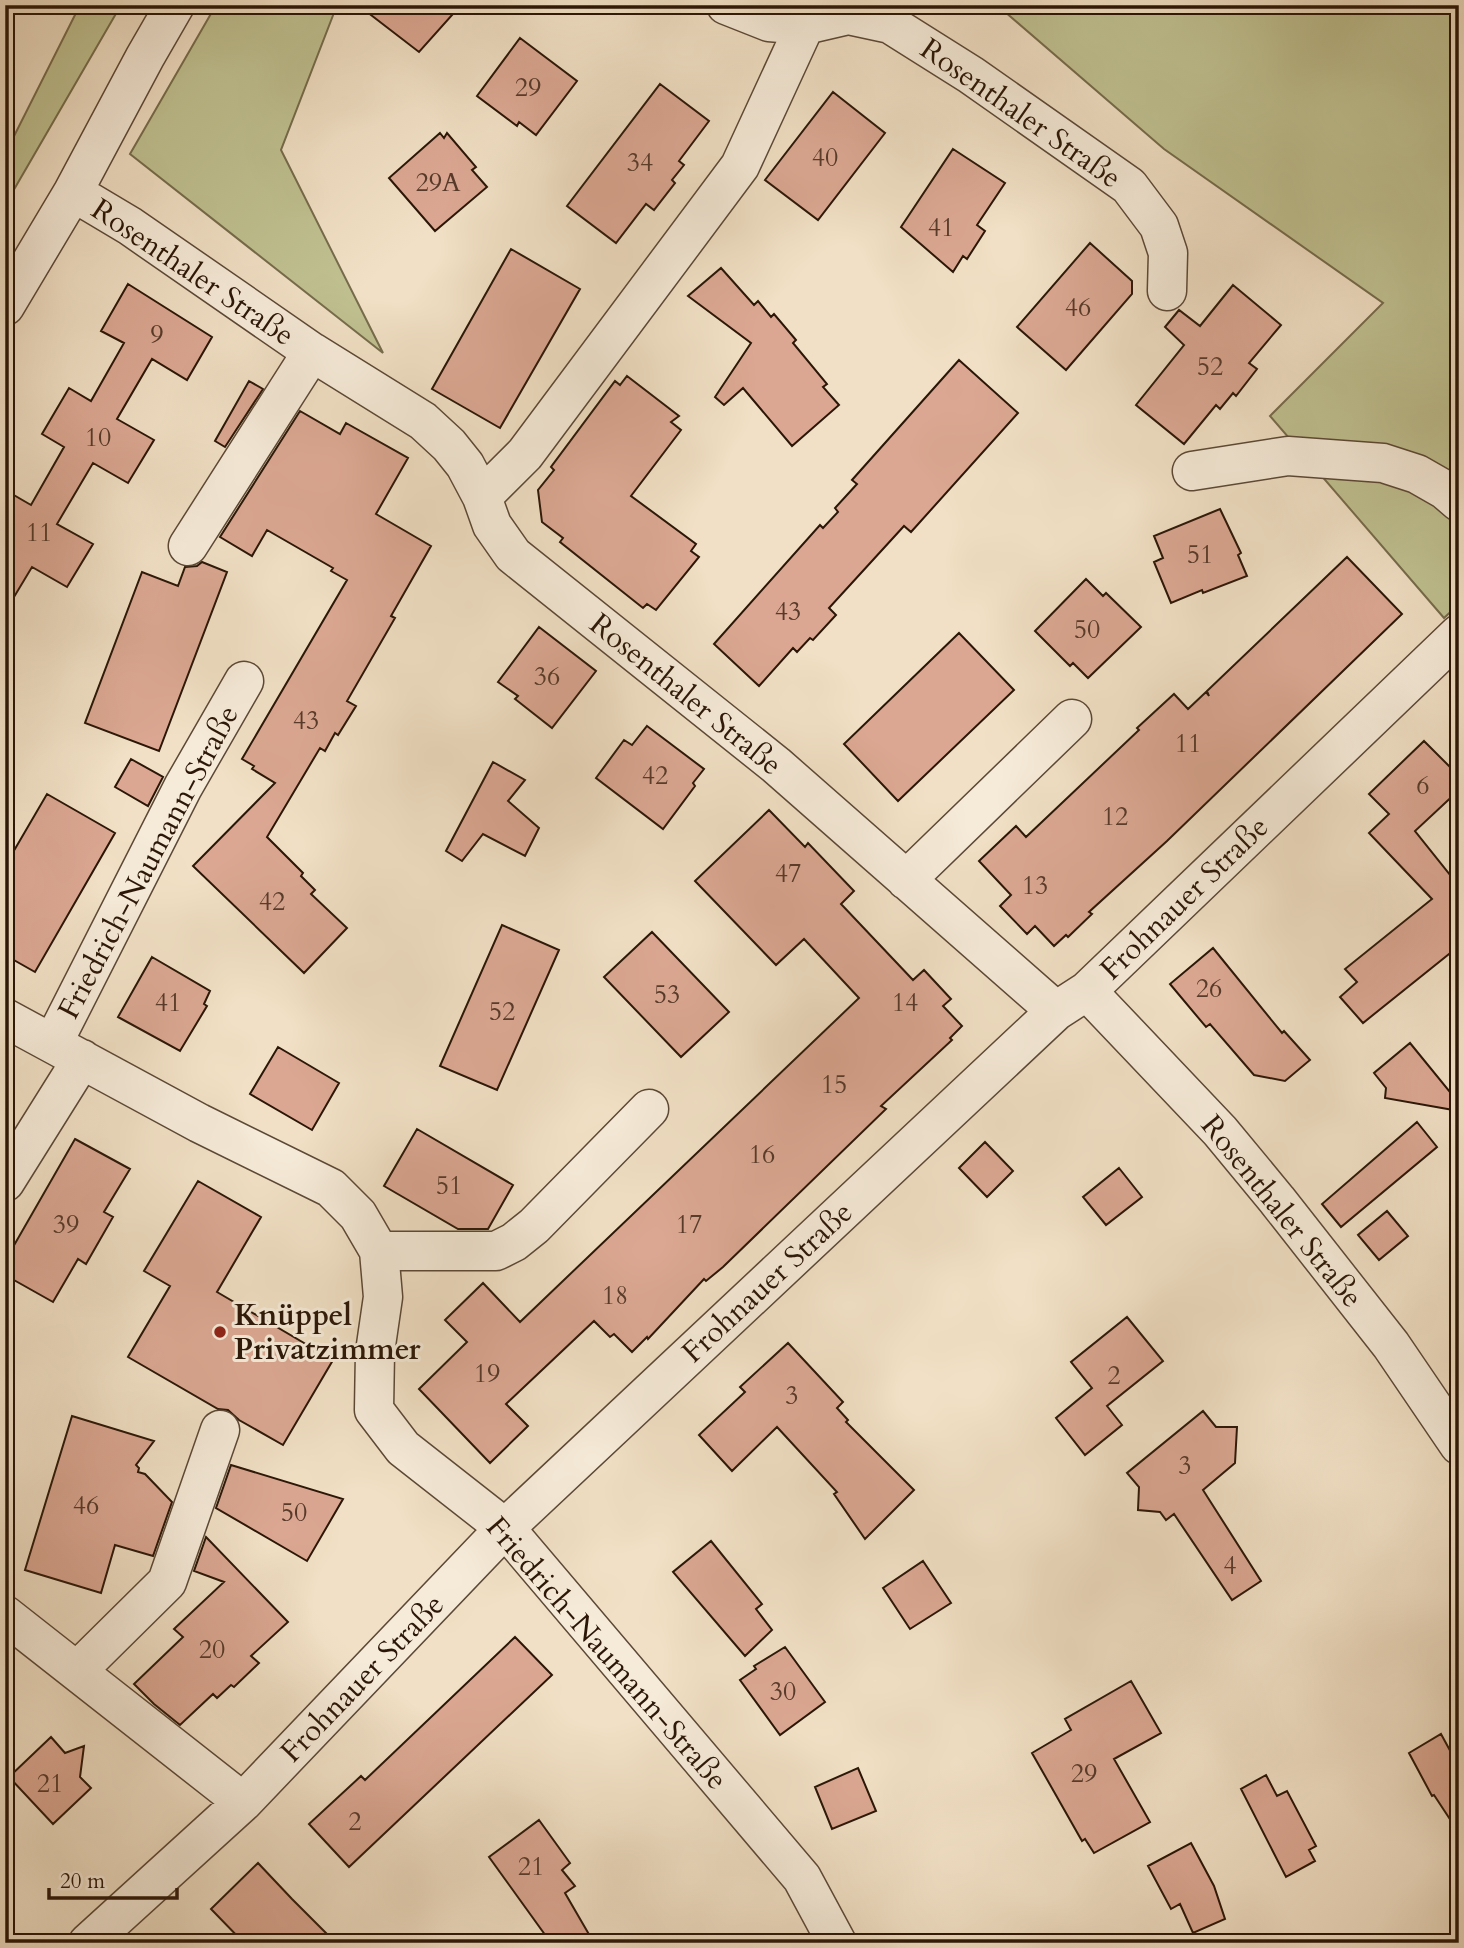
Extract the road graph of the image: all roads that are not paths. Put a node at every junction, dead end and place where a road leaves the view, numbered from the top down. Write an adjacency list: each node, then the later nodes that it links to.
1 (176, 5): 4 (street)
2 (726, 5): 3 (street, Rosenthaler Straße)
3 (805, 25): 5 (street, Rosenthaler Straße); 9 (street)
4 (73, 192): 6 (street); 7 (street, Rosenthaler Straße)
5 (1167, 291)
6 (5, 306)
7 (312, 352): 9 (street, Rosenthaler Straße); 11 (street, Rosenthaler Straße)
8 (1192, 471): 10 (street)
9 (482, 497): 15 (street, Rosenthaler Straße)
10 (1459, 502)
11 (188, 546)
12 (1459, 634): 16 (street, Frohnauer Straße)
13 (244, 681): 19 (street, Friedrich-Naumann-Straße)
14 (1072, 719): 15 (street)
15 (906, 880): 17 (street, Rosenthaler Straße)
16 (1087, 991): 17 (street, Frohnauer Straße); 24 (street, Rosenthaler Straße)
17 (1056, 1011): 25 (street, Frohnauer Straße)
18 (5, 1018): 19 (street, Friedrich-Naumann-Straße)
19 (67, 1051): 21 (street, Friedrich-Naumann-Straße); 22 (street, Friedrich-Naumann-Straße)
20 (649, 1109): 22 (street)
21 (5, 1182)
22 (379, 1251): 25 (street, Friedrich-Naumann-Straße)
23 (220, 1430): 27 (street)
24 (1459, 1445)
25 (505, 1528): 28 (street, Frohnauer Straße); 30 (street, Friedrich-Naumann-Straße)
26 (5, 1615): 27 (street)
27 (78, 1670): 28 (street)
28 (243, 1802): 29 (street, Frohnauer Straße)
29 (88, 1943)
30 (837, 1943)

